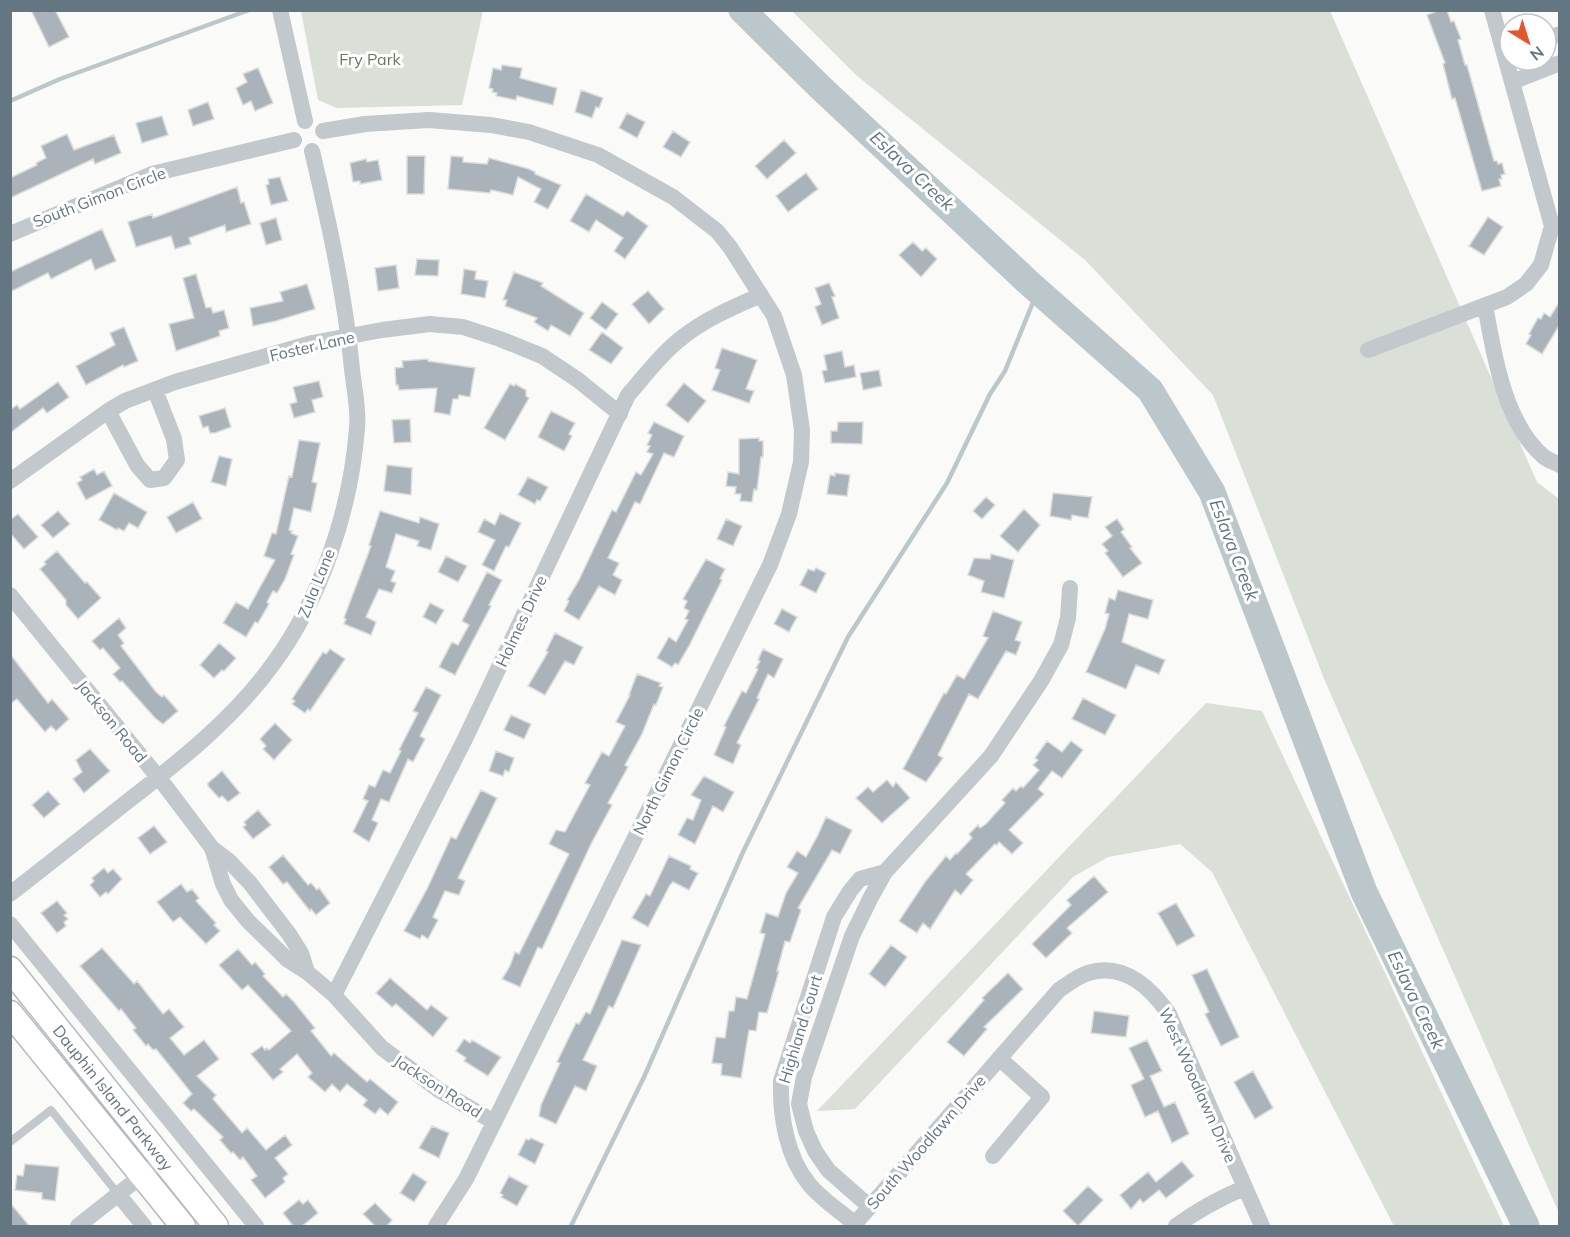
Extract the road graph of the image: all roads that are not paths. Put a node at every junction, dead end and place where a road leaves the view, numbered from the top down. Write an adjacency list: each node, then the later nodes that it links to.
1 (280, 10): 7 (street)
2 (1492, 10): 3 (street)
3 (1498, 27)
4 (1560, 63): 6 (street)
5 (1510, 72): 6 (street)
6 (1512, 82): 13 (street)
7 (304, 121): 8 (street); 9 (street)
8 (323, 131): 10 (street); 12 (street, North Gimon Circle)
9 (294, 140): 10 (street); 11 (street, South Gimon Circle)
10 (312, 151): 14 (street, Zula Lane)
11 (10, 234)
12 (761, 295): 18 (street, Holmes Drive); 33 (street, North Gimon Circle)
13 (1485, 305): 15 (street); 19 (street)
14 (349, 336): 16 (street, Foster Lane); 18 (street, Foster Lane); 23 (street, Zula Lane)
15 (1368, 350)
16 (155, 390): 17 (street, Foster Lane); 17 (street)
17 (108, 411): 20 (street, Foster Lane)
18 (620, 414): 30 (street, Holmes Drive)
19 (1560, 465)
20 (10, 481)
21 (1070, 588): 25 (street, Highland Court)
22 (10, 595): 23 (street, Jackson Road)
23 (158, 778): 24 (street, Jackson Road); 26 (street, Zula Lane)
24 (212, 848): 29 (street, Jackson Road); 29 (street, Jackson Road)
25 (885, 872): 40 (street, Highland Court); 41 (street, Highland Court)
26 (10, 894)
27 (10, 924): 46 (street)
28 (10, 969): 36 (main road, Dauphin Island Parkway)
29 (307, 972): 30 (street, Jackson Road)
30 (334, 995): 33 (street, Jackson Road)
31 (10, 1012): 37 (main road, Dauphin Island Parkway)
32 (999, 1058): 35 (street); 38 (street, West Woodlawn Drive); 40 (street, South Woodlawn Drive)
33 (494, 1122): 47 (street, North Gimon Circle)
34 (10, 1142): 39 (lane)
35 (993, 1156)
36 (162, 1160): 37 (street); 45 (main road, Dauphin Island Parkway)
37 (142, 1175): 39 (street); 44 (main road, Dauphin Island Parkway)
38 (1244, 1188): 48 (street); 49 (street, West Woodlawn Drive)
39 (118, 1194): 42 (street); 43 (street)
40 (870, 1207): 41 (street, South Woodlawn Drive)
41 (854, 1225)
42 (78, 1227)
43 (144, 1227)
44 (183, 1227)
45 (216, 1227)
46 (256, 1227)
47 (436, 1227)
48 (1176, 1227)
49 (1262, 1227)

